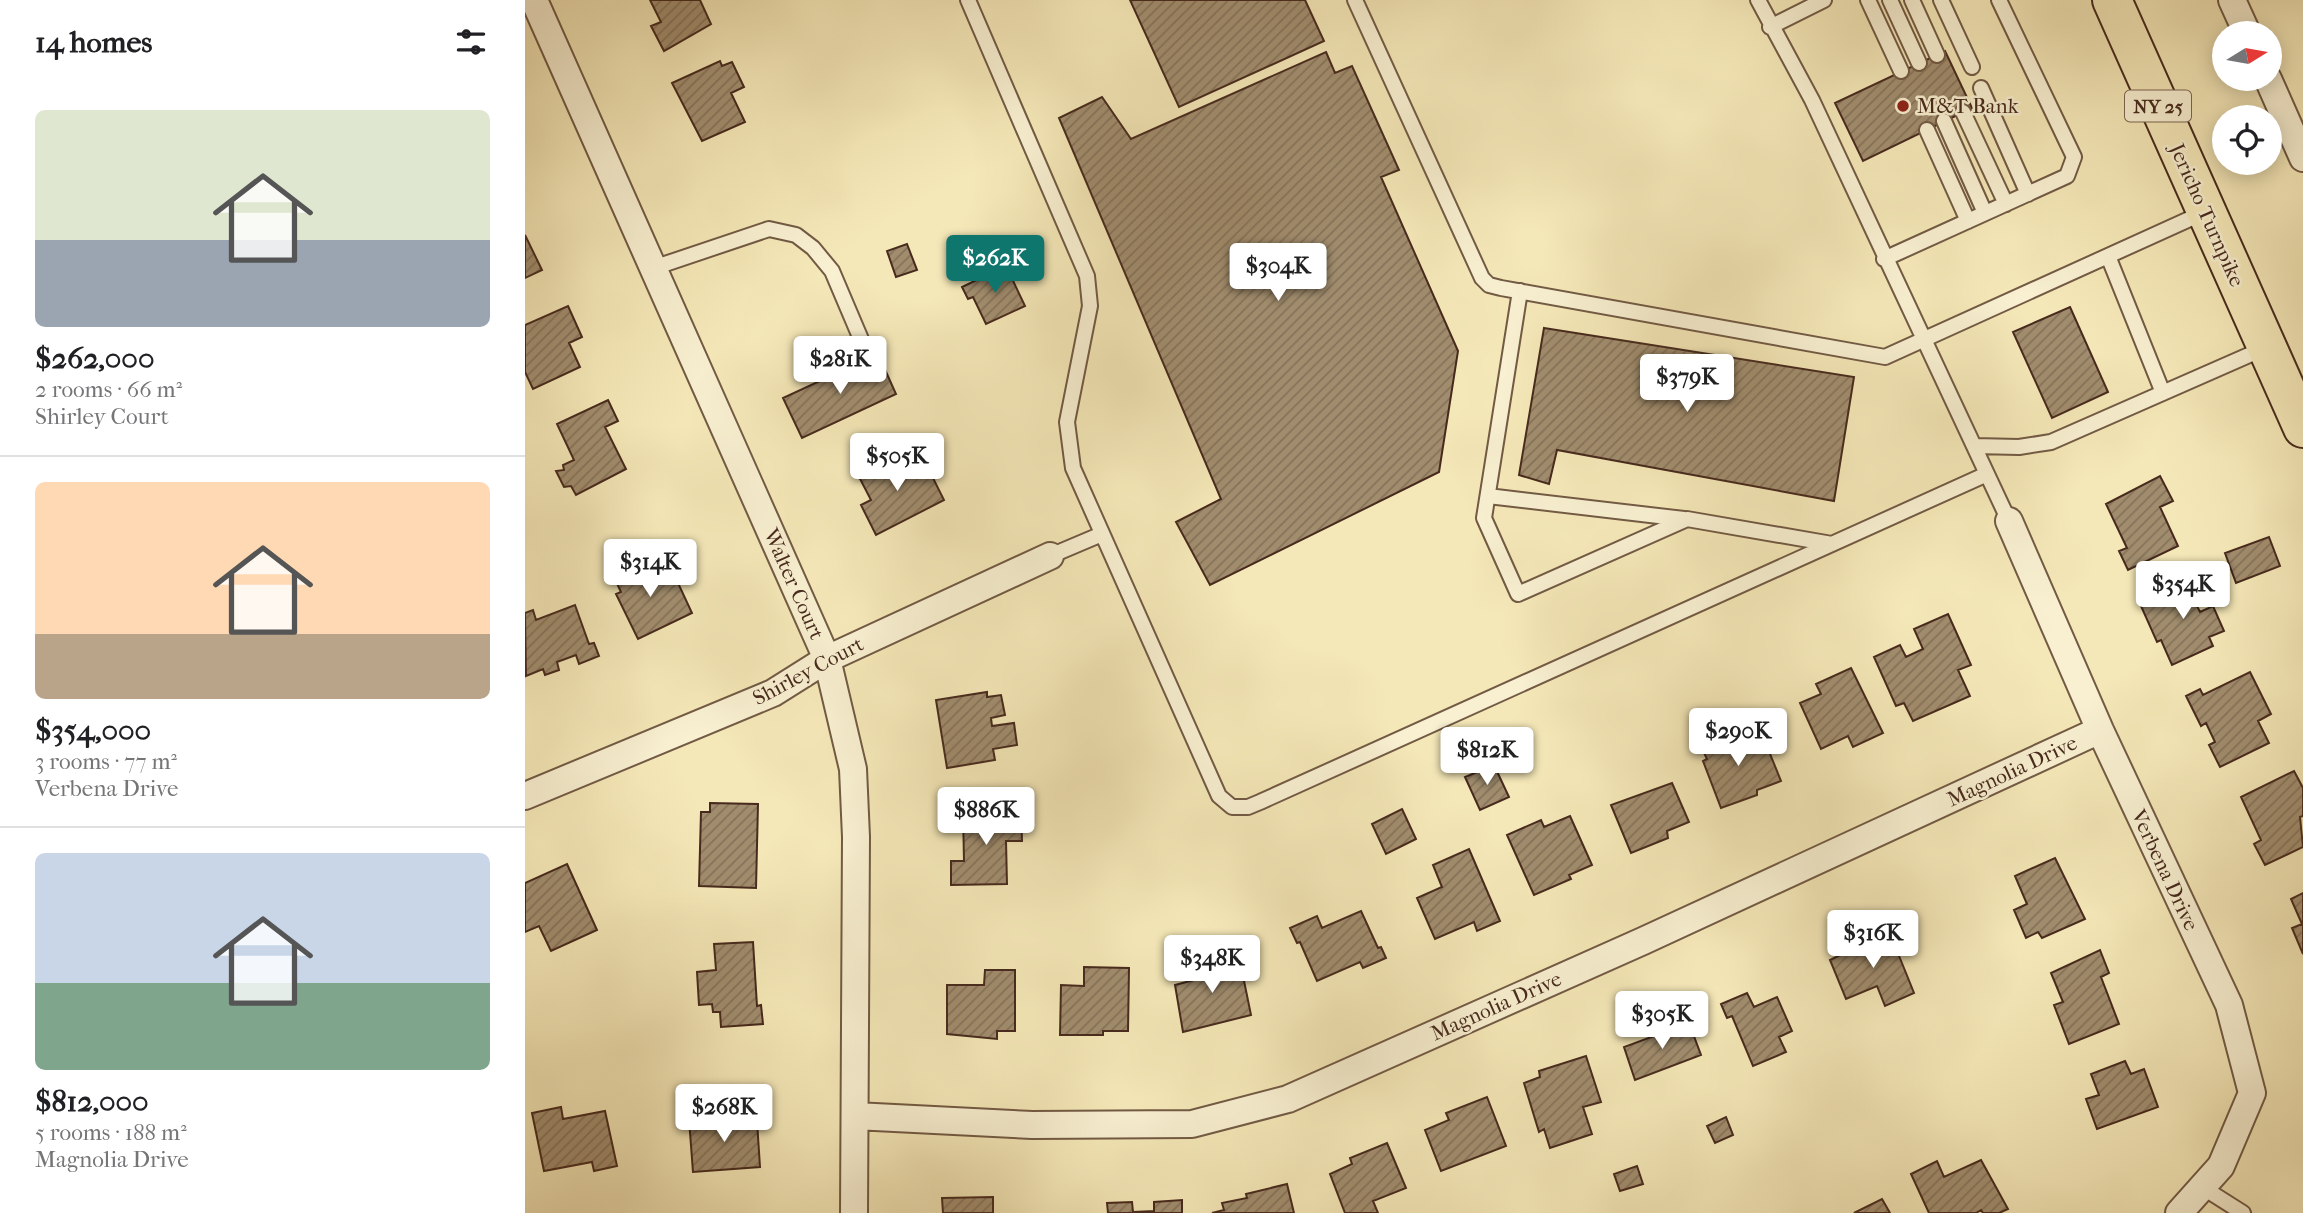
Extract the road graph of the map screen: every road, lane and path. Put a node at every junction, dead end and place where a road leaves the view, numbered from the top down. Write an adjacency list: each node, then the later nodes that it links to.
1 (534, 0): 32 (street, Walter Court)
2 (968, 0): 44 (lane)
3 (1355, 0): 33 (lane)
4 (1758, 0): 14 (lane)
5 (1824, 0): 14 (lane)
6 (1868, 0): 18 (lane)
7 (1890, 0): 16 (lane)
8 (1912, 0): 15 (lane)
9 (1941, 0): 17 (lane)
10 (1999, 0): 25 (lane)
11 (2112, 0): 27 (main road, Jericho Turnpike / NY 25)
12 (2232, 0): 13 (street)
13 (2242, 21)
14 (1770, 27): 31 (lane)
15 (1937, 55)
16 (1919, 63)
17 (1972, 67)
18 (1901, 71)
19 (1981, 88): 25 (lane)
20 (2273, 91): 24 (street)
21 (1963, 113): 26 (lane)
22 (1944, 121): 28 (lane)
23 (1927, 130): 29 (lane)
24 (2303, 158)
25 (2028, 194): 26 (lane)
26 (2006, 204): 28 (lane)
27 (2205, 212): 30 (lane); 36 (main road, Jericho Turnpike / NY 25)
28 (1985, 213): 29 (lane)
29 (1968, 221): 31 (lane)
30 (2108, 256): 34 (lane); 37 (lane)
31 (1884, 259): 34 (lane)
32 (653, 268): 35 (lane); 47 (street, Walter Court)
33 (1520, 292): 34 (lane); 41 (lane)
34 (1923, 340): 39 (lane)
35 (863, 344)
36 (2267, 347): 37 (lane); 38 (main road, Jericho Turnpike / NY 25)
37 (2163, 393): 39 (lane)
38 (2303, 428)
39 (1974, 446): 40 (lane)
40 (1987, 474): 43 (lane); 45 (lane)
41 (1487, 496): 42 (lane); 42 (lane)
42 (1687, 519): 45 (lane)
43 (2009, 521): 48 (street, Verbena Drive)
44 (1102, 534): 45 (lane); 46 (lane)
45 (1832, 544)
46 (1050, 556): 47 (street, Shirley Court)
47 (827, 659): 49 (street, Shirley Court); 50 (street, Walter Court)
48 (2100, 730): 50 (street, Magnolia Drive); 51 (street, Verbena Drive)
49 (525, 796)
50 (855, 1116): 52 (street, Walter Court)
51 (2202, 1187): 53 (street, Verbena Drive); 54 (lane)
52 (854, 1213)
53 (2179, 1213)
54 (2243, 1213)

